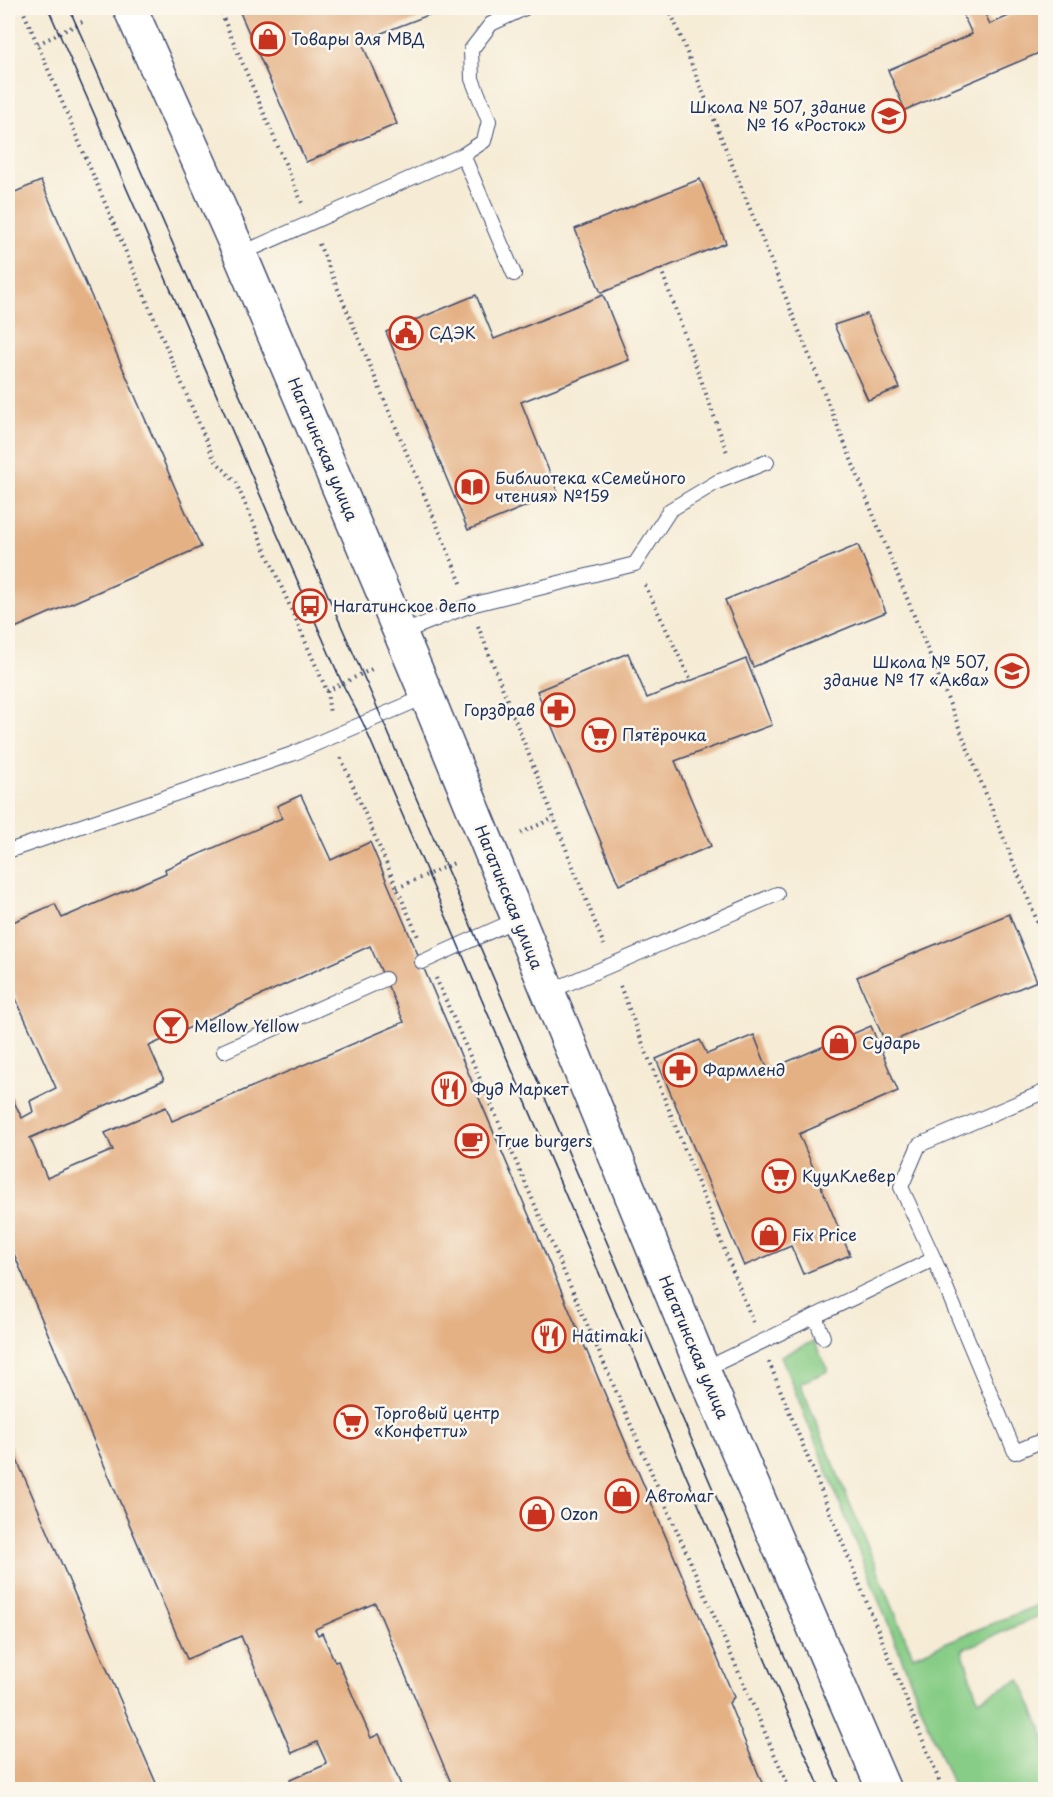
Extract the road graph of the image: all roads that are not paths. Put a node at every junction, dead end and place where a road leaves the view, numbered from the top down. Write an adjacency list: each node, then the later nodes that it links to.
1 (130, 8): 4 (street, Нагатинская улица)
2 (525, 8): 3 (lane)
3 (463, 155): 4 (lane); 5 (lane)
4 (240, 254): 7 (street, Нагатинская улица)
5 (514, 274)
6 (767, 462): 7 (lane)
7 (400, 633): 8 (street, Нагатинская улица)
8 (427, 696): 9 (lane); 11 (street, Нагатинская улица)
9 (8, 850)
10 (777, 894): 14 (lane)
11 (518, 919): 12 (lane); 14 (street, Нагатинская улица)
12 (425, 961)
13 (385, 979): 15 (lane)
14 (548, 992): 20 (street, Нагатинская улица)
15 (224, 1051)
16 (1046, 1091): 17 (lane)
17 (934, 1259): 18 (lane); 21 (lane)
18 (815, 1316): 19 (lane); 20 (lane)
19 (824, 1337)
20 (703, 1370): 22 (street, Нагатинская улица)
21 (1046, 1439)
22 (884, 1790)

